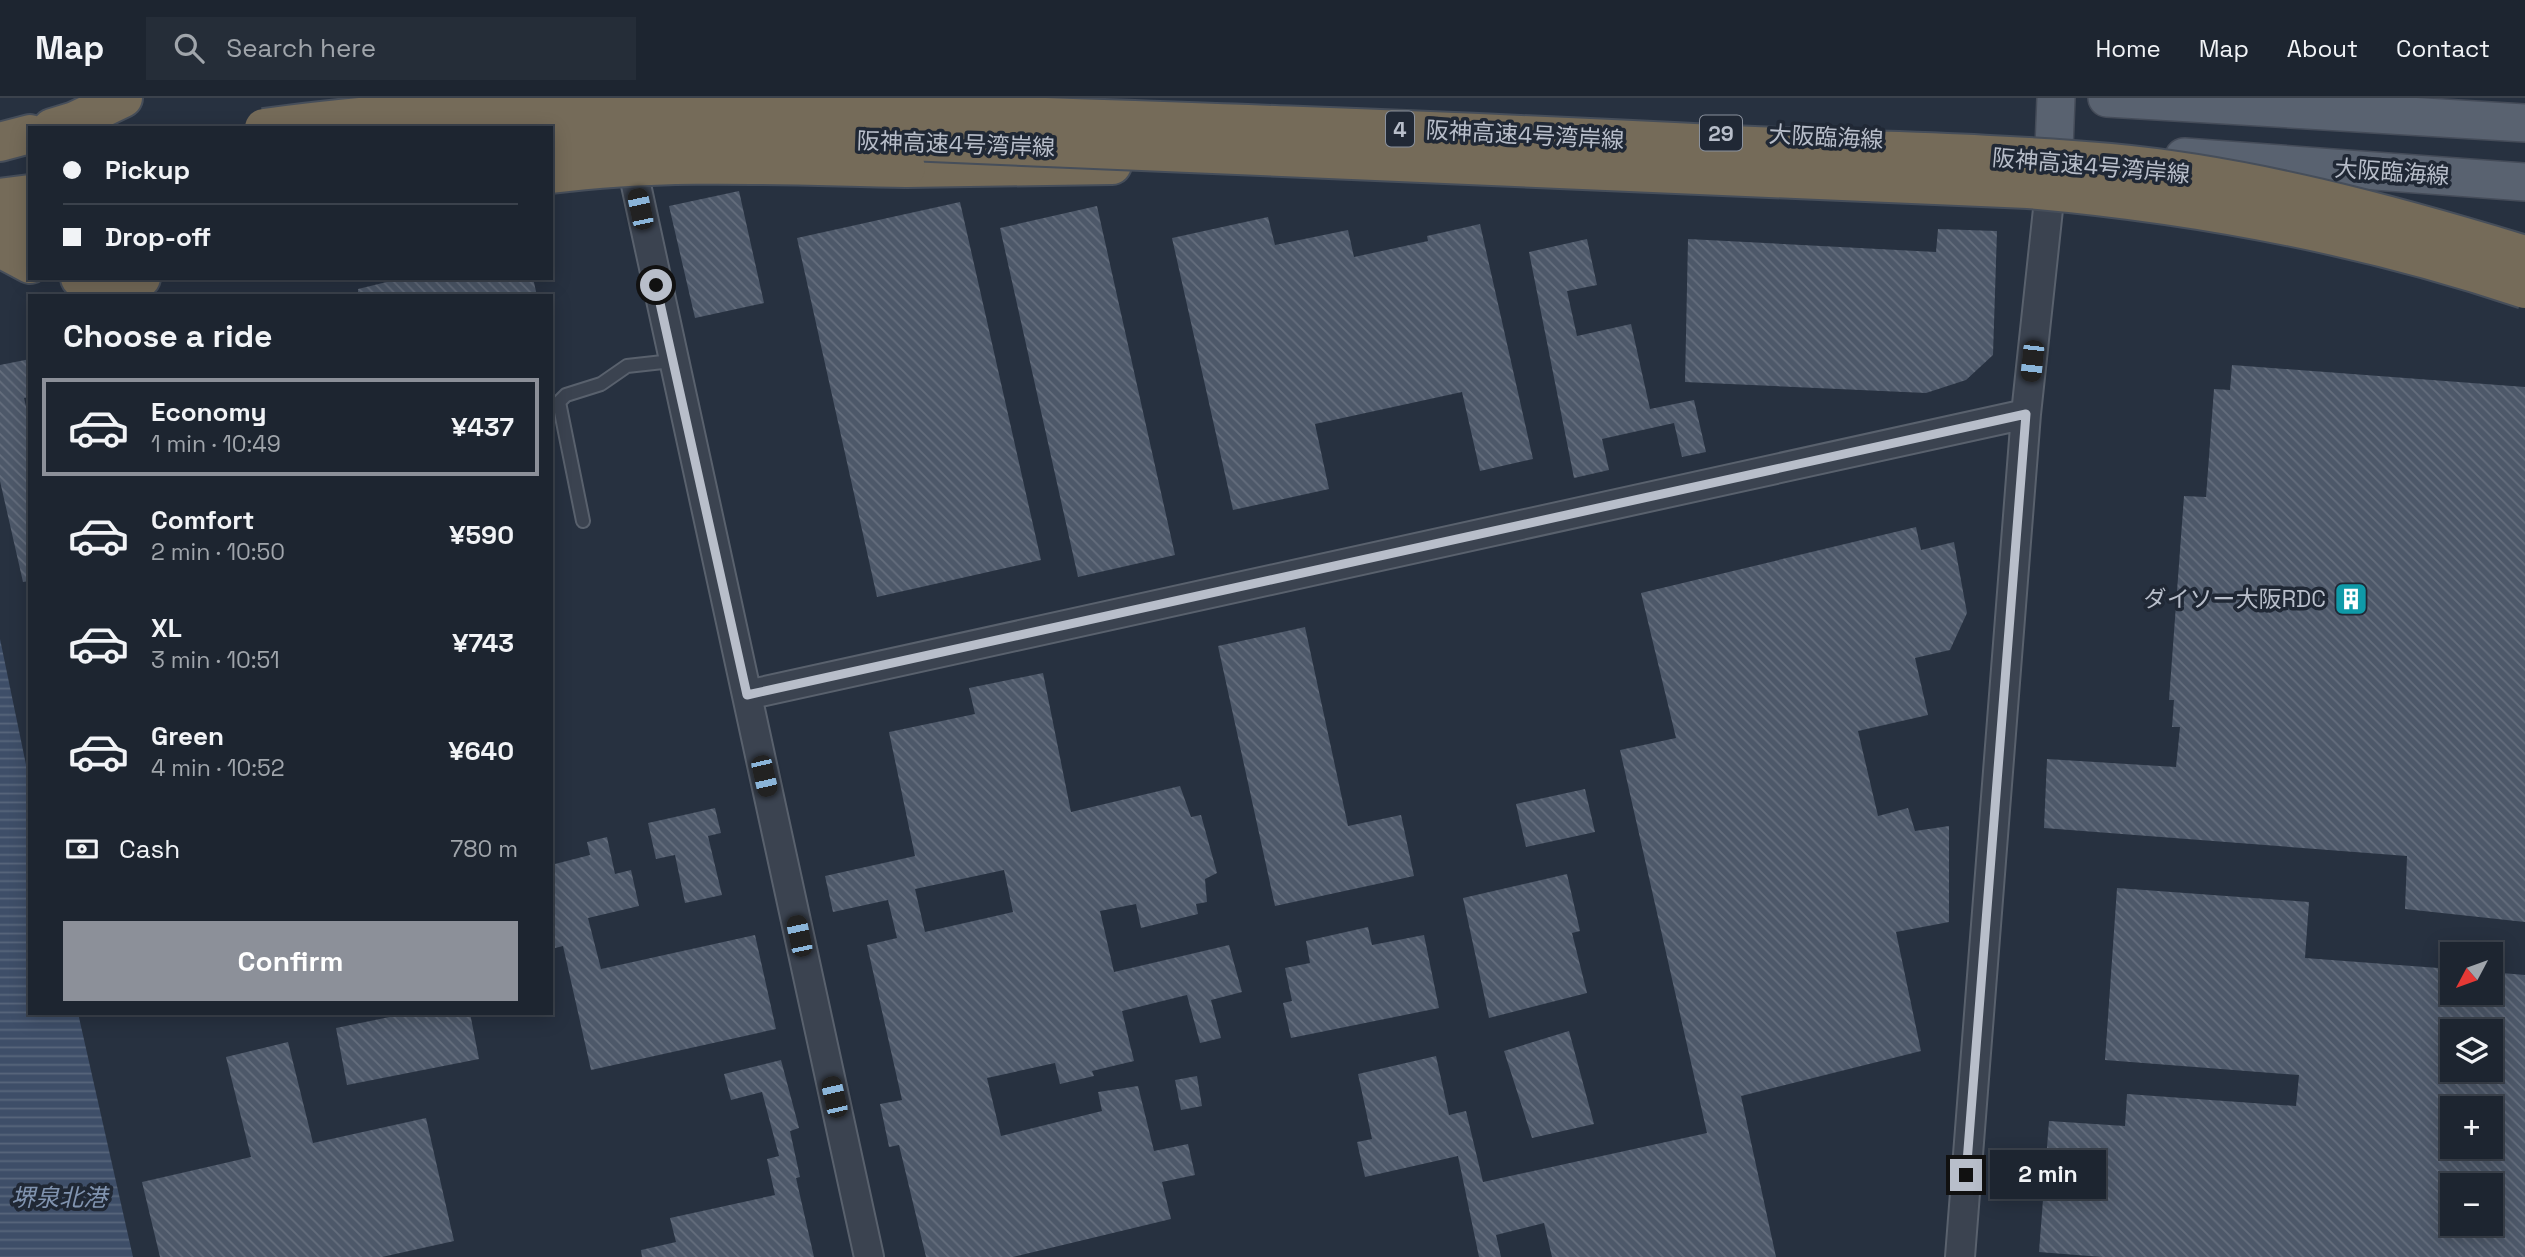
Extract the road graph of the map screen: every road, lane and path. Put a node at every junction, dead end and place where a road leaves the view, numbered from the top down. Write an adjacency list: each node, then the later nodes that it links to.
1 (123, 98): 9 (highway)
2 (620, 98): 16 (street)
3 (916, 98): 7 (main road, 大阪臨海線 / 29)
4 (1034, 98): 11 (highway, bridge)
5 (2056, 98): 15 (main road)
6 (2107, 98): 8 (main road)
7 (1275, 113): 15 (main road, 大阪臨海線 / 29); 16 (main road)
8 (2525, 123)
9 (59, 126)
10 (281, 126): 11 (highway, 阪神高速4号湾岸線 / 4, bridge)
11 (1520, 133): 28 (highway, 阪神高速4号湾岸線 / 4, bridge)
12 (28, 135): 14 (highway)
13 (553, 137): 17 (highway, 阪神高速4号湾岸線 / 4, bridge)
14 (0, 142)
15 (2054, 148): 22 (main road, 大阪臨海線 / 29); 34 (street)
16 (629, 158): 19 (highway); 33 (street)
17 (1321, 160): 21 (highway, bridge); 32 (highway, 阪神高速4号湾岸線 / 4, bridge)
18 (28, 161): 20 (highway)
19 (553, 164)
20 (0, 165)
21 (553, 174)
22 (2525, 182)
23 (28, 194): 24 (highway)
24 (0, 198)
25 (28, 224): 26 (highway)
26 (0, 228)
27 (0, 248): 29 (highway)
28 (2525, 255)
29 (28, 263)
30 (103, 280): 31 (highway)
31 (123, 280)
32 (2525, 289)
33 (672, 361): 35 (lane); 36 (street)
34 (2026, 414): 36 (street); 38 (street)
35 (583, 521)
36 (747, 695): 37 (street)
37 (870, 1257)
38 (1960, 1257)

